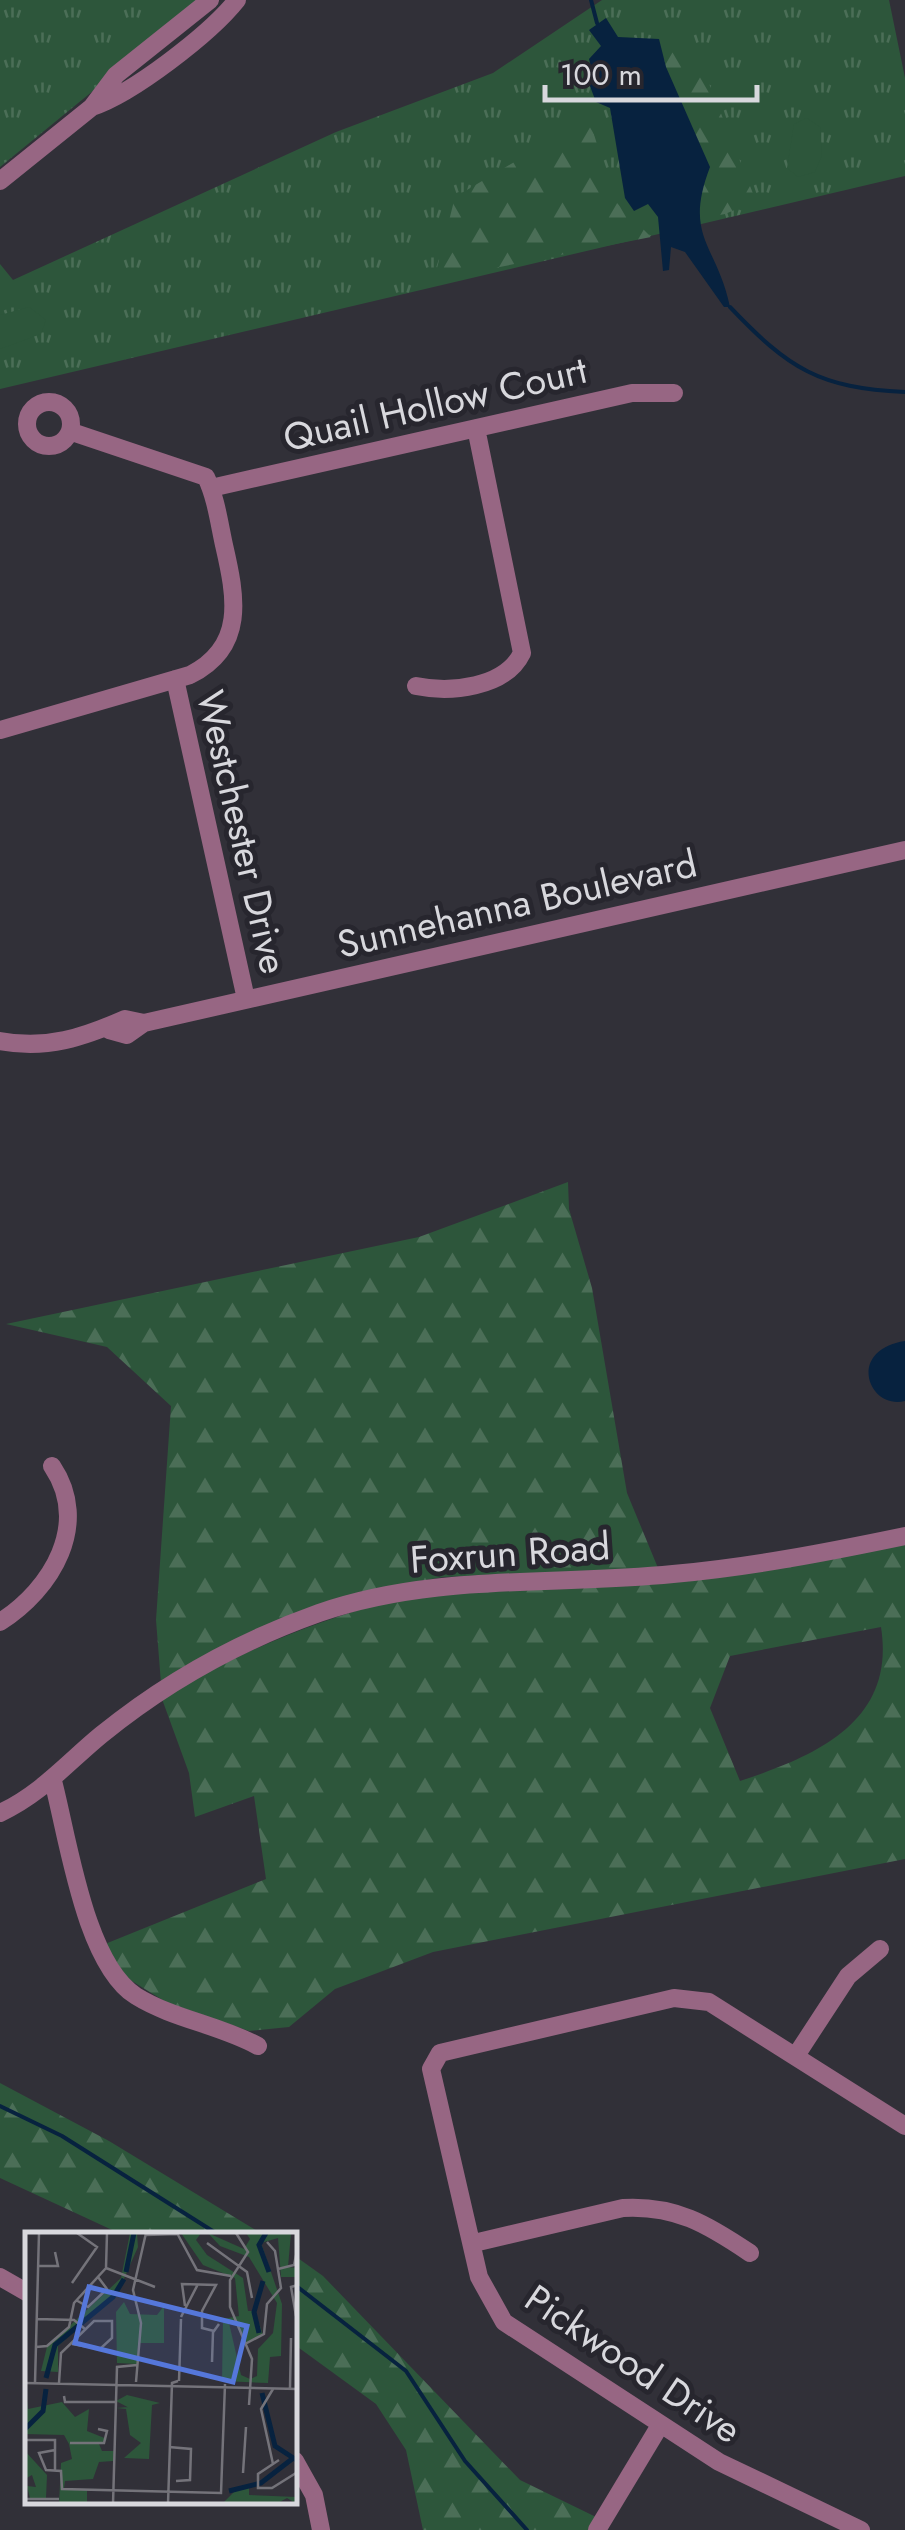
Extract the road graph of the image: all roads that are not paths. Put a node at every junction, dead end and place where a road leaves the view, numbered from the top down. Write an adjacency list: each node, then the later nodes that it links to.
1 (210, 0): 3 (street)
2 (237, 0): 3 (street)
3 (92, 108): 4 (street)
4 (0, 180)
5 (674, 393): 6 (street, Quail Hollow Court)
6 (476, 428): 8 (street, Quail Hollow Court); 10 (street)
7 (72, 432): 8 (street)
8 (211, 488): 9 (street)
9 (174, 679): 11 (street); 13 (street, Westchester Drive)
10 (416, 686)
11 (0, 730)
12 (905, 850): 13 (street, Sunnehanna Boulevard)
13 (246, 999): 14 (street, Sunnehanna Boulevard)
14 (0, 1041)
15 (52, 1466): 17 (street)
16 (905, 1536): 18 (street, Foxrun Road)
17 (0, 1622)
18 (53, 1782): 19 (street, Foxrun Road); 21 (street)
19 (0, 1813)
20 (880, 1949): 22 (street)
21 (258, 2046)
22 (797, 2054): 23 (street); 24 (street, Pickwood Drive)
23 (905, 2126)
24 (474, 2243): 25 (street); 28 (street, Pickwood Drive)
25 (750, 2253)
26 (0, 2277): 27 (street)
27 (25, 2291)
28 (659, 2427): 31 (street); 32 (street, Pickwood Drive)
29 (298, 2467): 30 (street)
30 (321, 2530)
31 (598, 2530)
32 (861, 2530)

